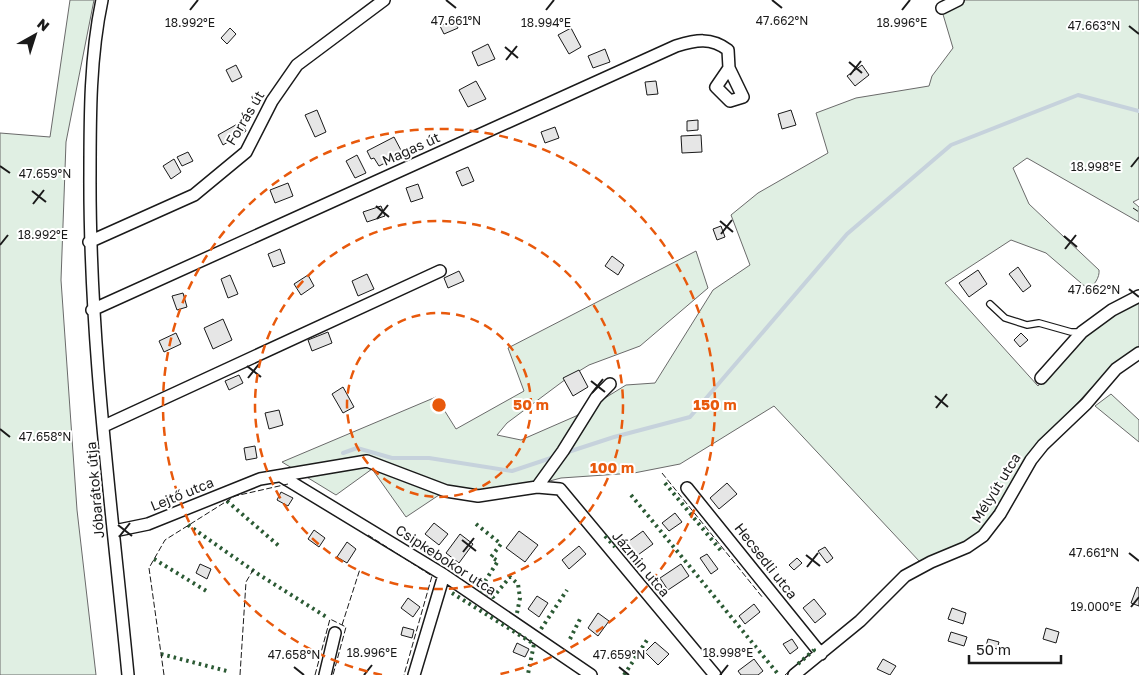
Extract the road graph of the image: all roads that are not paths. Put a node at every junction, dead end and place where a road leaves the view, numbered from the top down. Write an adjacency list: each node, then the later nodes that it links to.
1 (102, 0): 6 (street, Jóbarátok útja)
2 (384, 0): 6 (street, Forrás út)
3 (958, 0): 4 (street)
4 (942, 8)
5 (729, 68): 10 (street, Magas út)
6 (89, 242): 10 (street, Jóbarátok útja)
7 (440, 270): 15 (street)
8 (1139, 296): 11 (street)
9 (990, 304): 11 (lane)
10 (92, 310): 15 (street, Jóbarátok útja)
11 (1082, 332): 13 (street)
12 (1139, 354): 22 (street, Mélyút utca)
13 (1041, 378)
14 (610, 384): 17 (street)
15 (104, 426): 19 (street, Jóbarátok útja)
16 (281, 476): 17 (street, Jázmin utca); 19 (street, Lejtő utca); 20 (street, Csipkebokor utca)
17 (537, 487): 27 (street, Jázmin utca)
18 (687, 488): 22 (street, Hecsedli utca)
19 (114, 531): 23 (street, Jóbarátok útja)
20 (444, 575): 25 (street); 26 (street, Csipkebokor utca)
21 (336, 633): 24 (street)
22 (821, 654): 28 (street, Mélyút utca)
23 (128, 675)
24 (325, 675)
25 (414, 675)
26 (591, 675)
27 (715, 675)
28 (794, 675)

